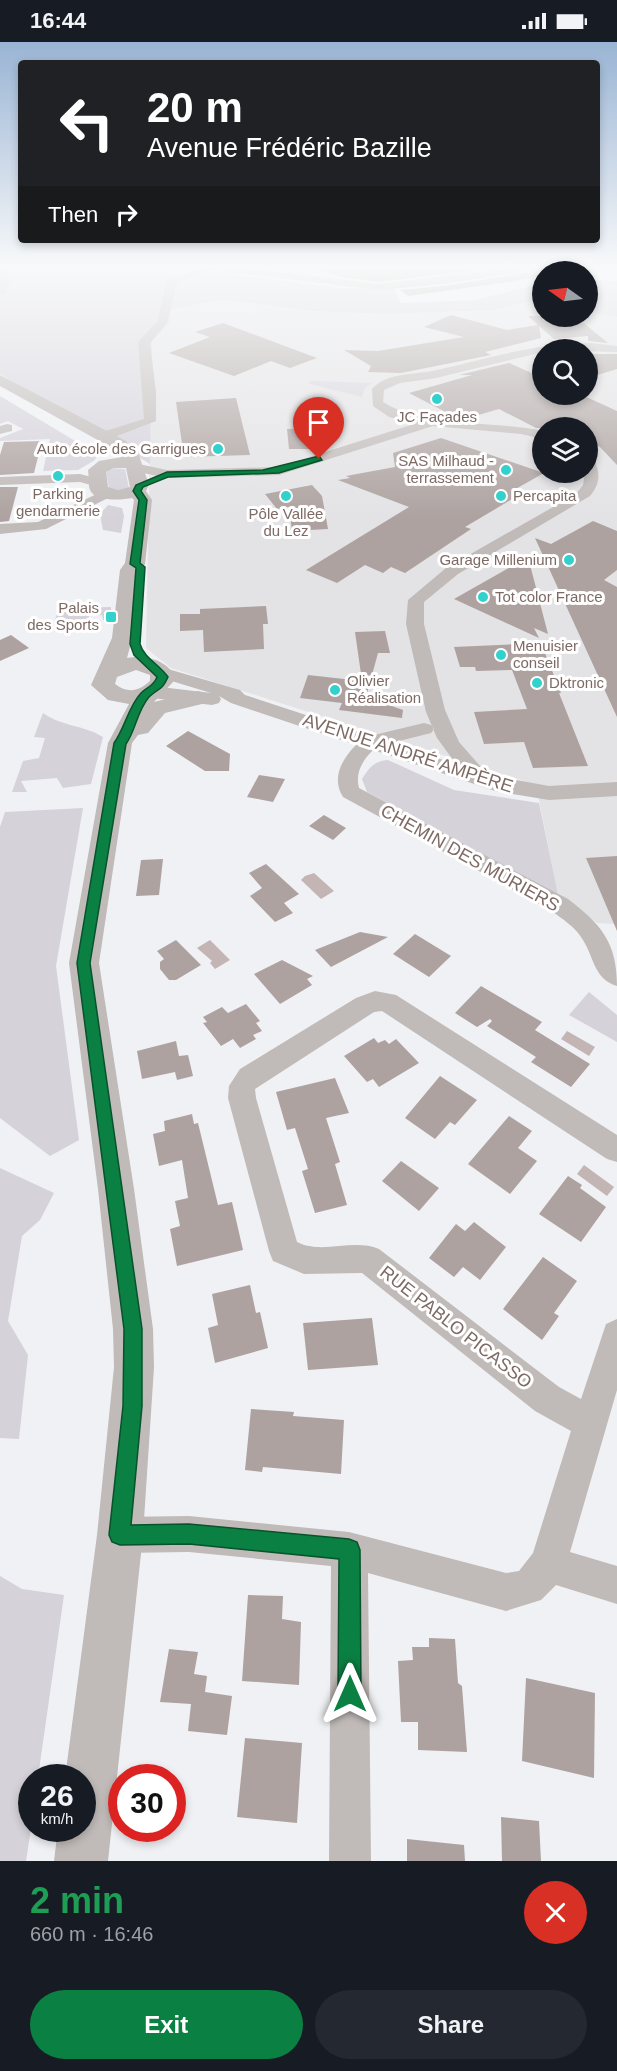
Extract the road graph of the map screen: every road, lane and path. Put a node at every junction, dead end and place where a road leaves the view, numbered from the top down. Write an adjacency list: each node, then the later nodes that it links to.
1 (145, 349): 7 (street)
2 (533, 349): 4 (street)
3 (1, 383): 6 (street)
4 (432, 422): 5 (street); 9 (street)
5 (532, 432)
6 (96, 435): 7 (street); 12 (street)
7 (123, 437): 8 (street)
8 (133, 465): 9 (street); 12 (street); 12 (street)
9 (167, 474): 12 (street)
10 (0, 481): 12 (street)
11 (592, 483): 19 (street)
12 (119, 486): 13 (street); 14 (street)
13 (0, 529)
14 (135, 564): 15 (street); 16 (street)
15 (153, 681): 16 (street); 16 (street); 17 (street, AVENUE ANDRÉ AMPÈRE); 18 (street, AVENUE ANDRÉ AMPÈRE); 22 (street)
16 (107, 682): 22 (street)
17 (198, 698): 18 (street, AVENUE ANDRÉ AMPÈRE); 22 (street)
18 (238, 699): 23 (street, AVENUE ANDRÉ AMPÈRE)
19 (436, 712): 20 (street); 21 (street)
20 (424, 729): 23 (street); 24 (street)
21 (445, 735): 25 (street); 26 (street)
22 (124, 738): 32 (street)
23 (370, 742): 24 (street, AVENUE ANDRÉ AMPÈRE); 28 (street, CHEMIN DES MÛRIERS)
24 (409, 754): 25 (street, AVENUE ANDRÉ AMPÈRE)
25 (432, 762): 26 (street, AVENUE ANDRÉ AMPÈRE)
26 (481, 779): 27 (street, AVENUE ANDRÉ AMPÈRE)
27 (617, 789)
28 (617, 977)
29 (617, 1150): 31 (street, RUE PABLO PICASSO)
30 (617, 1335): 31 (street)
31 (589, 1422): 34 (street)
32 (120, 1535): 33 (street); 36 (street)
33 (349, 1550): 34 (street); 37 (street)
34 (549, 1561): 35 (street)
35 (617, 1585)
36 (81, 1861)
37 (350, 1861)

